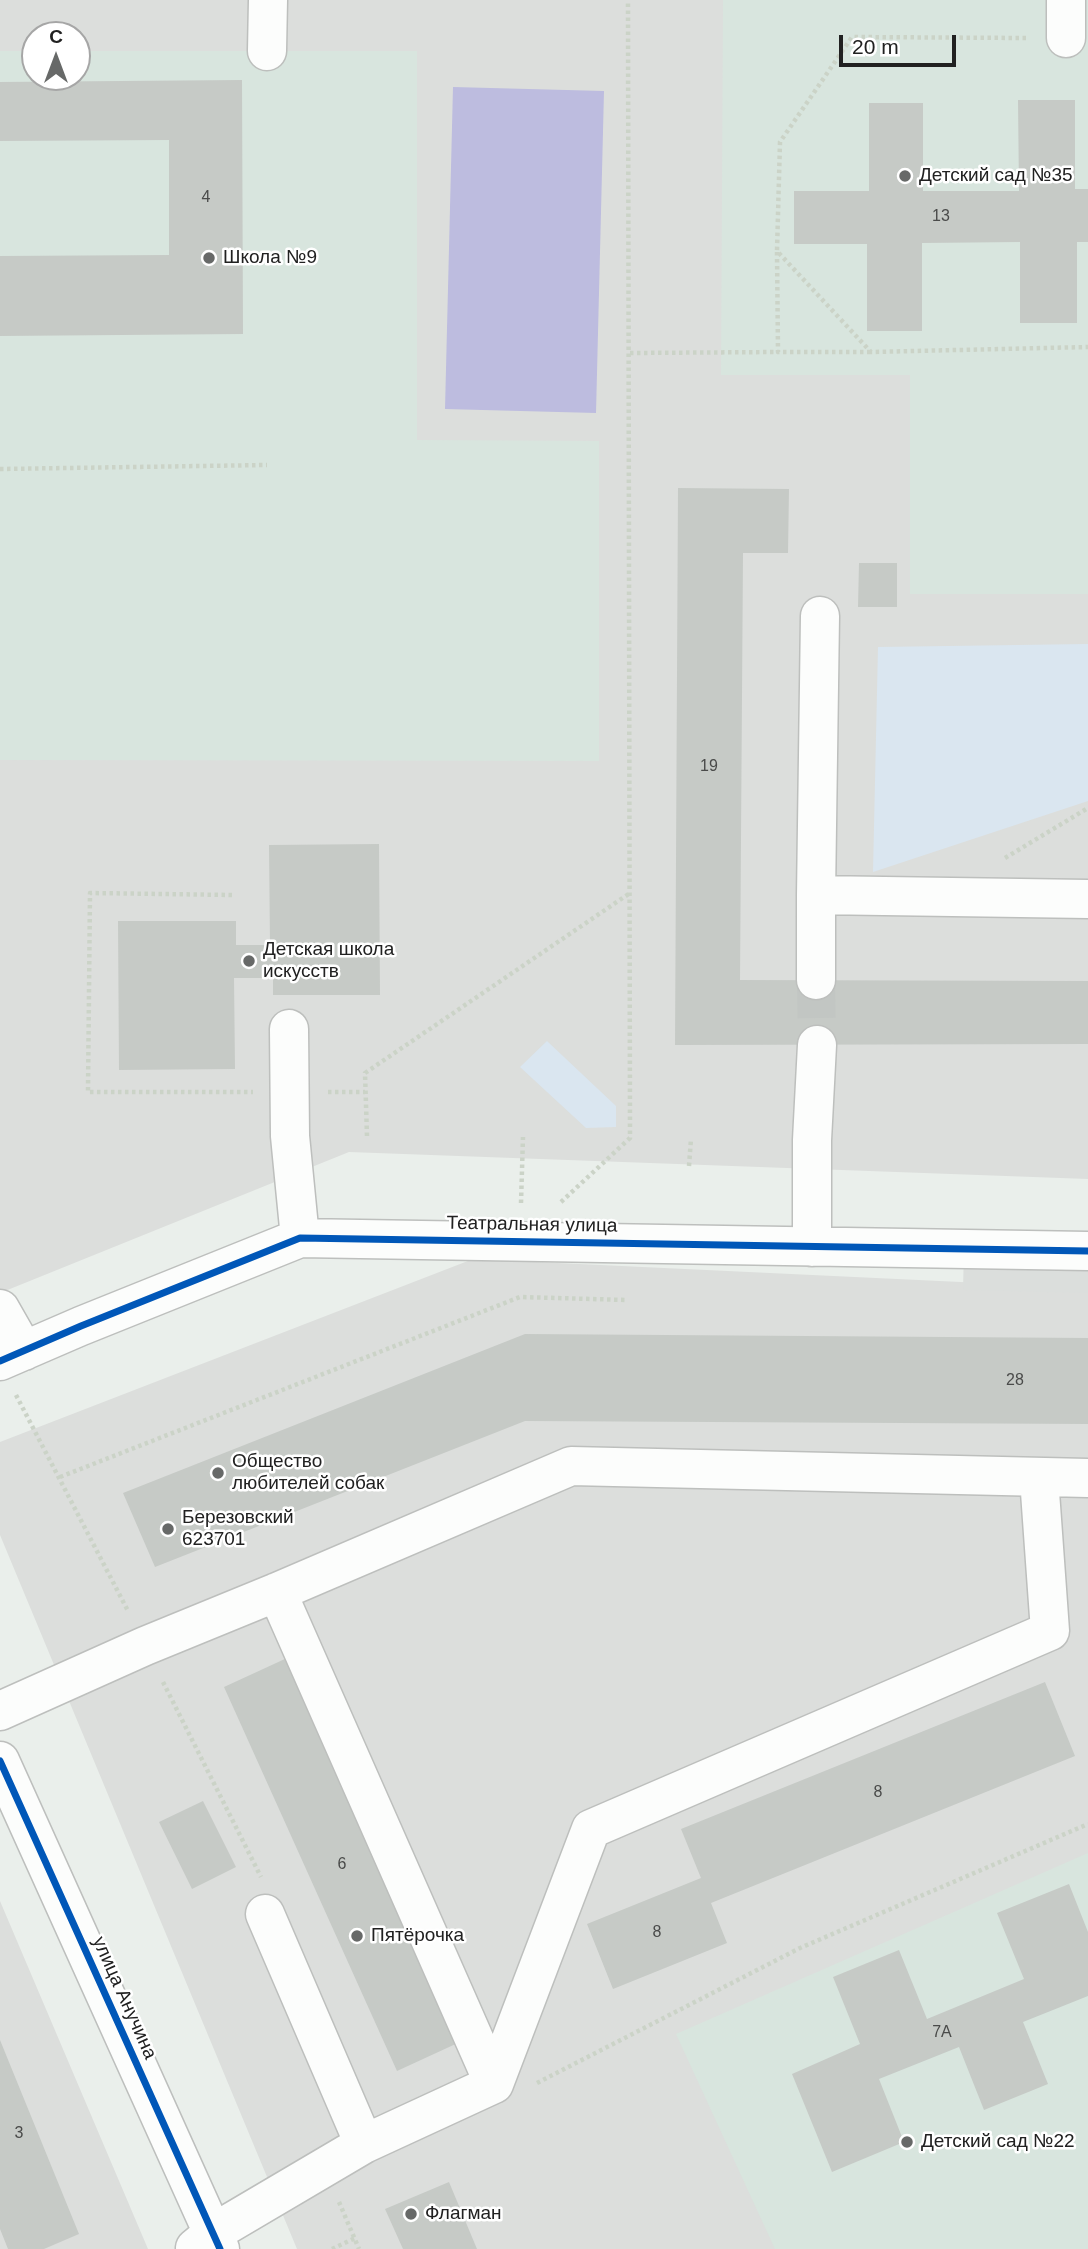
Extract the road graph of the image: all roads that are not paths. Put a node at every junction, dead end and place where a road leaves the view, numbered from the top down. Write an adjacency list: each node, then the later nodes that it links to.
1 (268, 0): 4 (street)
2 (1066, 0): 3 (street)
3 (1066, 38)
4 (267, 51)
5 (820, 616): 6 (street)
6 (816, 895): 7 (street); 8 (street)
7 (1088, 899)
8 (816, 980)
9 (289, 1029): 11 (street)
10 (817, 1045): 12 (street)
11 (300, 1238): 12 (street, Театральная улица); 15 (street, Театральная улица)
12 (812, 1247): 13 (street, Театральная улица)
13 (1088, 1251)
14 (0, 1309): 15 (street)
15 (12, 1366)
16 (1039, 1478): 17 (street); 18 (street); 22 (street)
17 (1088, 1478)
18 (277, 1592): 19 (street); 22 (street)
19 (0, 1711)
20 (3, 1777): 24 (street, улица Анучина)
21 (265, 1898): 23 (street)
22 (494, 2084): 23 (street)
23 (364, 2144): 24 (street)
24 (209, 2243)

